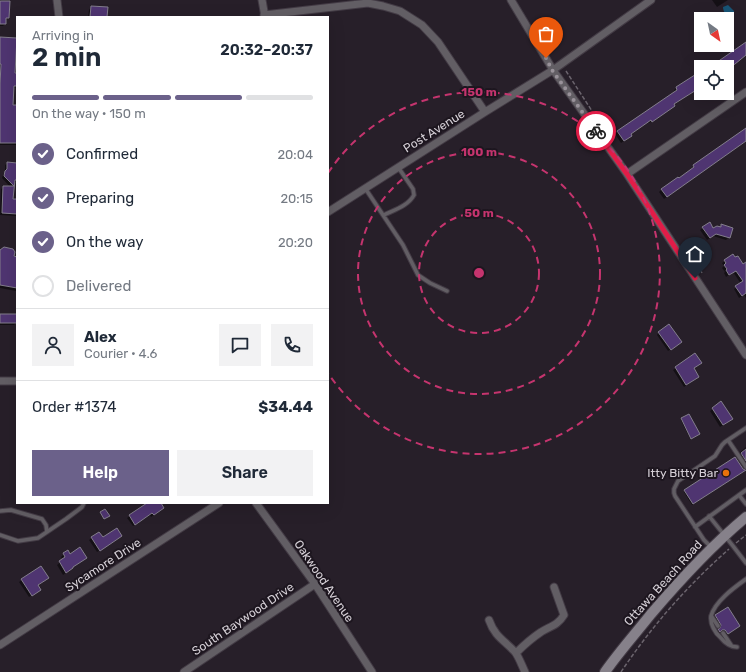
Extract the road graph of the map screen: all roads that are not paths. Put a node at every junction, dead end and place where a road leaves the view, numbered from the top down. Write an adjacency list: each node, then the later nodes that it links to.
1 (57, 0): 5 (street)
2 (262, 0): 6 (street)
3 (511, 0): 7 (street)
4 (651, 0): 7 (street, Post Avenue)
5 (59, 16)
6 (264, 16): 9 (street)
7 (552, 70): 9 (street, Post Avenue); 11 (street)
8 (746, 92): 11 (street)
9 (485, 112): 10 (street, Post Avenue)
10 (398, 167): 12 (street, Post Avenue); 14 (lane)
11 (627, 174): 16 (street)
12 (365, 188): 13 (street, Post Avenue); 14 (lane)
13 (329, 211)
14 (384, 215): 15 (lane)
15 (447, 291)
16 (746, 355)
17 (0, 381): 18 (street)
18 (16, 381)
19 (746, 428): 20 (lane)
20 (728, 440): 21 (lane); 31 (lane)
21 (746, 467)
22 (746, 490): 23 (lane)
23 (739, 495): 27 (lane); 29 (lane)
24 (83, 504): 32 (lane)
25 (217, 504): 44 (street, Sycamore Drive)
26 (257, 504): 38 (street, Oakwood Avenue)
27 (746, 504)
28 (0, 512): 32 (lane)
29 (709, 516): 31 (lane); 34 (lane)
30 (746, 517): 34 (street, Ottawa Beach Road)
31 (695, 527): 35 (lane)
32 (47, 532): 33 (lane)
33 (0, 535)
34 (725, 536): 35 (street, Ottawa Beach Road); 36 (lane)
35 (712, 548): 51 (street, Ottawa Beach Road)
36 (746, 563)
37 (746, 579): 40 (lane)
38 (314, 584): 48 (street, South Baywood Drive); 49 (street, Oakwood Avenue)
39 (554, 587): 47 (street)
40 (711, 616): 42 (lane); 45 (lane)
41 (489, 620): 47 (street)
42 (718, 626)
43 (723, 633): 45 (lane)
44 (0, 645)
45 (732, 646): 46 (lane)
46 (737, 647)
47 (516, 653): 50 (street)
48 (184, 672)
49 (372, 672)
50 (525, 672)
51 (605, 672)

